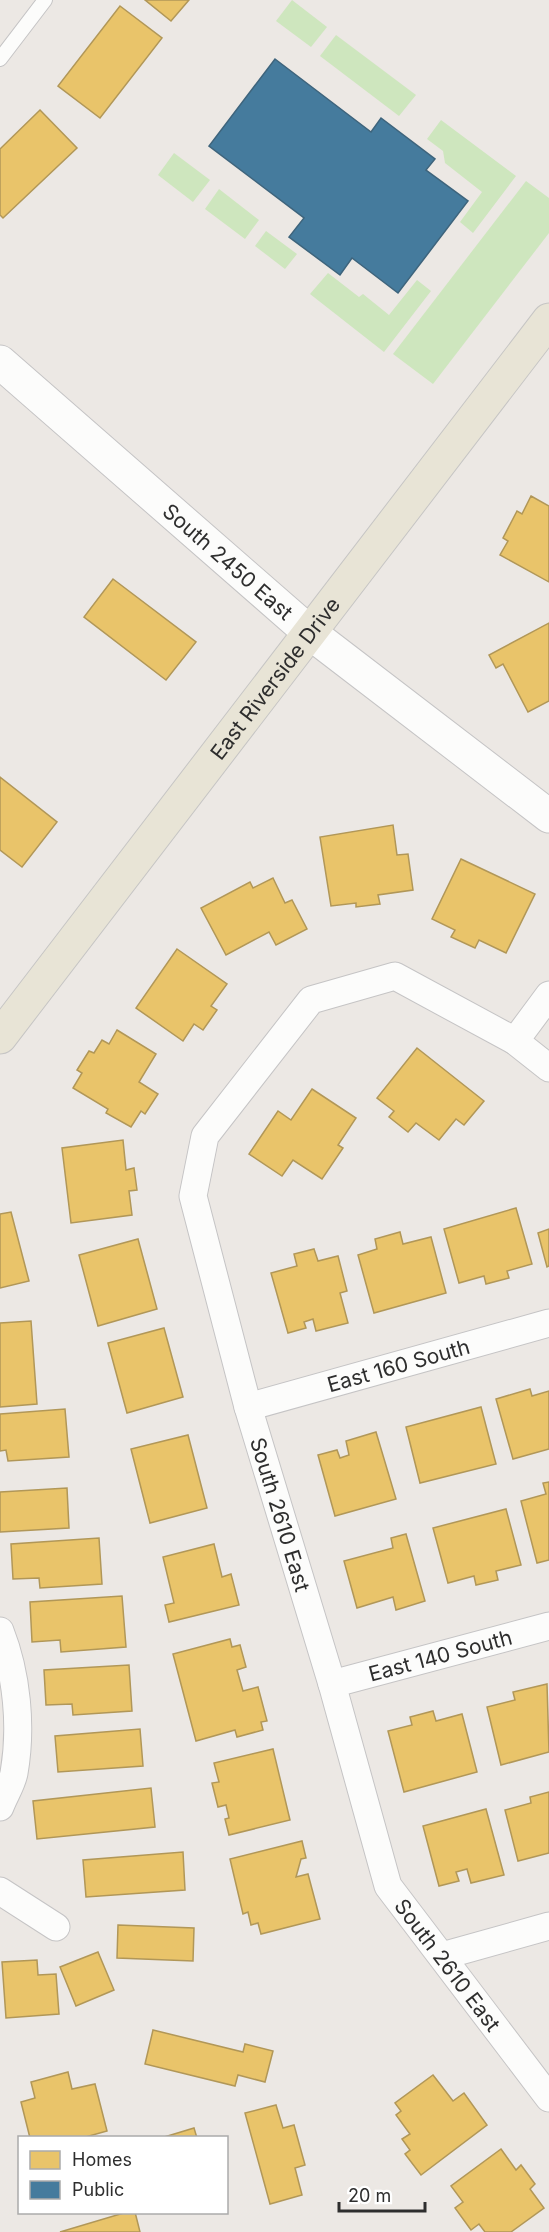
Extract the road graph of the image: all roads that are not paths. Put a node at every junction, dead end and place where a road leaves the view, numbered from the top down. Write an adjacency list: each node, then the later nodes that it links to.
1 (45, 0): 2 (lane)
2 (0, 59)
3 (549, 320): 5 (main road, East Riverside Drive)
4 (0, 362): 5 (street, South 2450 East)
5 (309, 633): 6 (street, South 2450 East); 8 (main road, East Riverside Drive)
6 (549, 816)
7 (549, 995): 9 (street)
8 (0, 1037)
9 (515, 1041): 10 (street); 12 (street, South 2610 East)
10 (549, 1068)
11 (549, 1323): 12 (street, East 160 South)
12 (248, 1407): 15 (street, South 2610 East)
13 (549, 1626): 15 (street, East 140 South)
14 (0, 1631): 16 (street)
15 (332, 1684): 20 (street, South 2610 East)
16 (0, 1807)
17 (0, 1891): 19 (street)
18 (549, 1926): 20 (street)
19 (56, 1927)
20 (442, 1956): 21 (street, South 2610 East)
21 (549, 2098)

